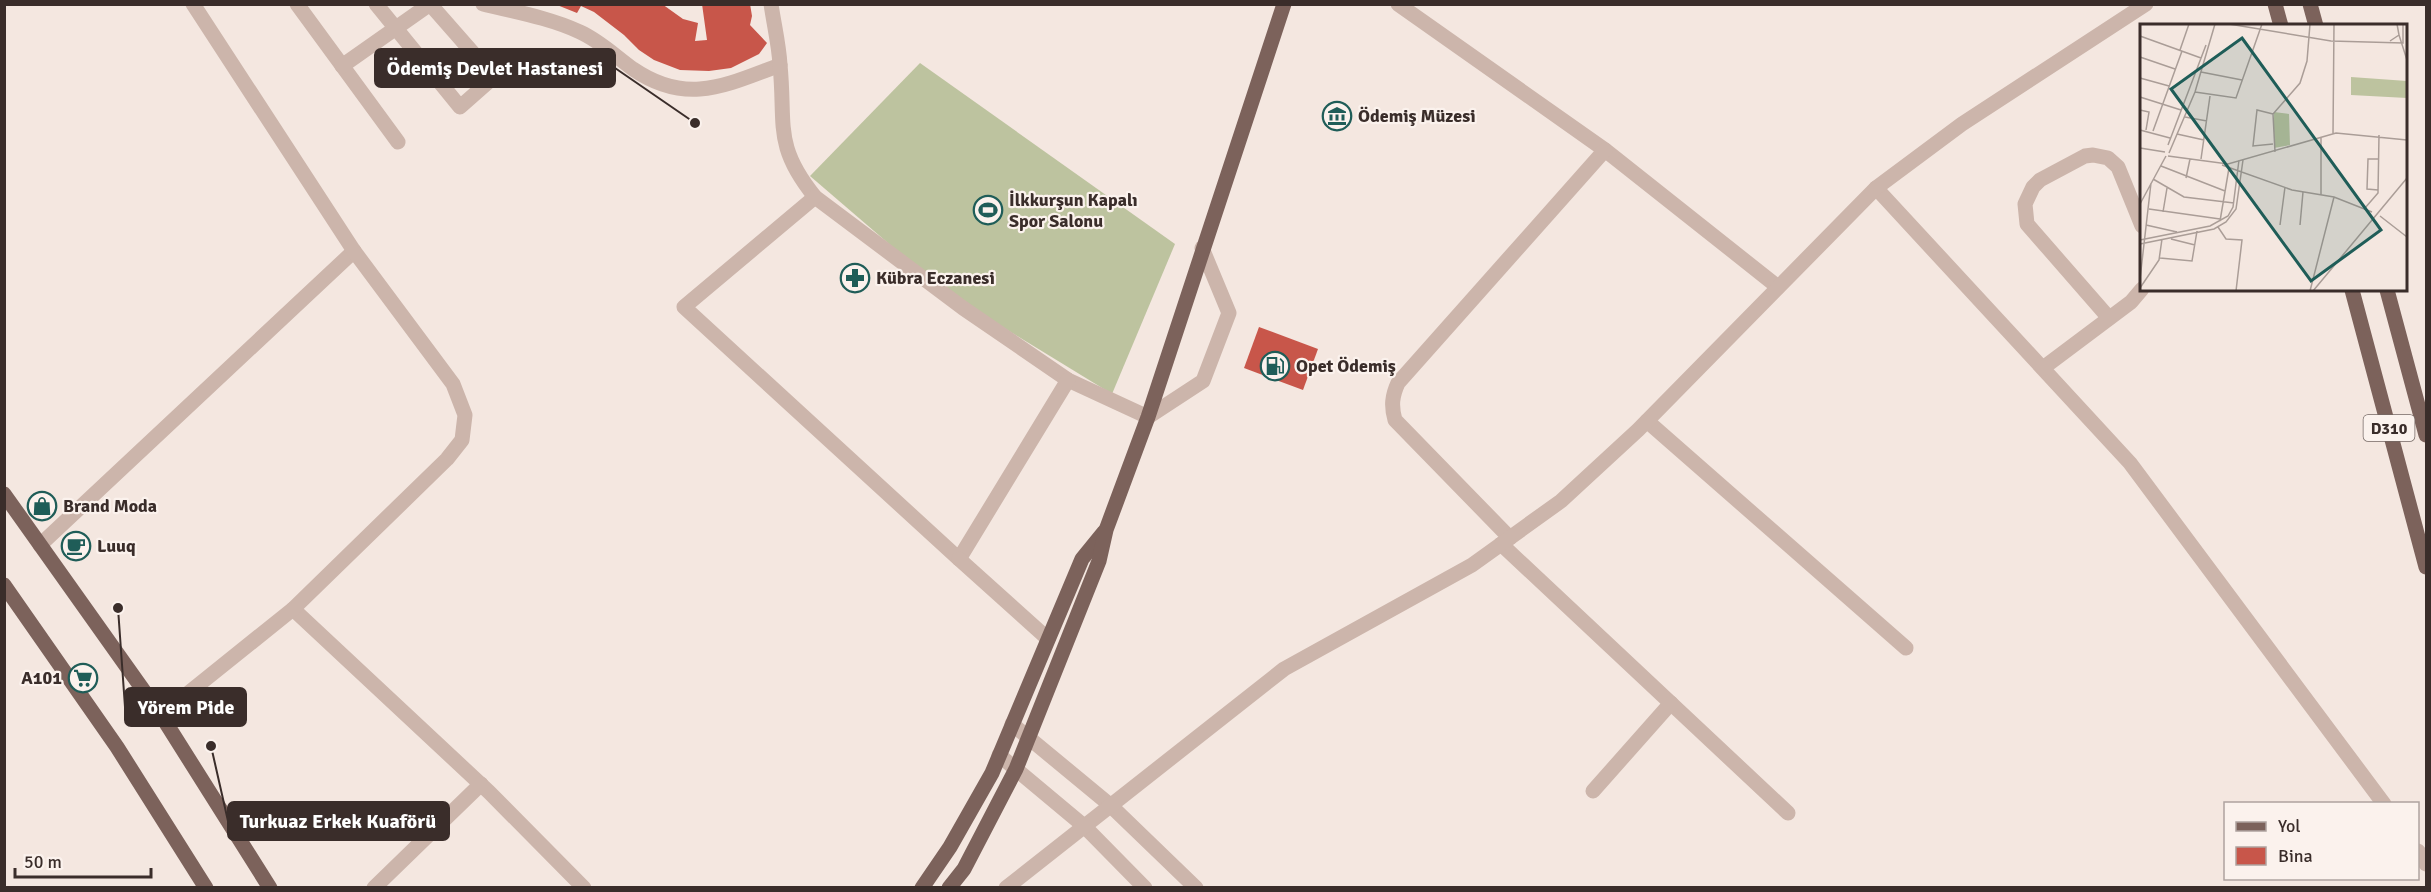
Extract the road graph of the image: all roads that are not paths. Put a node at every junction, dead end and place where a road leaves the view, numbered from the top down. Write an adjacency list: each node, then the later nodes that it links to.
1 (193, 4): 22 (street)
2 (297, 4): 15 (street)
3 (376, 4): 13 (street)
4 (483, 4): 14 (street)
5 (771, 4): 14 (street)
6 (1284, 4): 21 (main road)
7 (1398, 4): 17 (street)
8 (2146, 4): 18 (street)
9 (2275, 4): 11 (main road)
10 (2310, 4): 12 (main road)
11 (2280, 24)
12 (2315, 24)
13 (396, 29): 13 (street); 15 (street)
14 (780, 65): 19 (street)
15 (342, 66): 16 (street)
16 (398, 142)
17 (1605, 150): 23 (street); 35 (street)
18 (1876, 188): 23 (street); 28 (street)
19 (815, 197): 29 (street); 37 (street)
20 (2140, 221): 27 (street)
21 (1202, 248): 30 (main road); 30 (street)
22 (354, 251): 36 (street); 40 (street)
23 (1778, 287): 31 (street)
24 (2140, 291): 27 (street)
25 (2352, 291): 38 (main road, D310)
26 (2387, 291): 32 (main road, D310)
27 (2109, 318): 28 (street)
28 (2043, 369): 51 (street)
29 (1068, 380): 30 (street); 37 (street)
30 (1148, 417): 34 (main road)
31 (1647, 421): 35 (street); 42 (street)
32 (2427, 435)
33 (4, 494): 36 (main road)
34 (1106, 530): 41 (main road); 46 (main road)
35 (1505, 541): 43 (street); 52 (street)
36 (40, 546): 44 (main road)
37 (959, 559): 41 (street)
38 (2427, 567)
39 (4, 585): 55 (main road)
40 (293, 609): 44 (street); 49 (street)
41 (1048, 639): 45 (main road)
42 (1906, 648)
43 (1671, 703): 50 (street); 53 (street)
44 (161, 715): 56 (main road)
45 (1012, 724): 46 (street); 47 (main road)
46 (1030, 738): 48 (main road); 52 (street)
47 (999, 755): 48 (street); 59 (main road)
48 (1017, 769): 54 (street); 60 (main road)
49 (481, 784): 57 (street); 58 (street)
50 (1593, 791)
51 (2383, 802)
52 (1110, 805): 54 (street); 63 (street)
53 (1788, 813)
54 (1084, 826): 61 (street); 62 (street)
55 (206, 888)
56 (270, 888)
57 (374, 888)
58 (584, 888)
59 (922, 888)
60 (950, 888)
61 (1006, 888)
62 (1145, 888)
63 (1196, 888)

